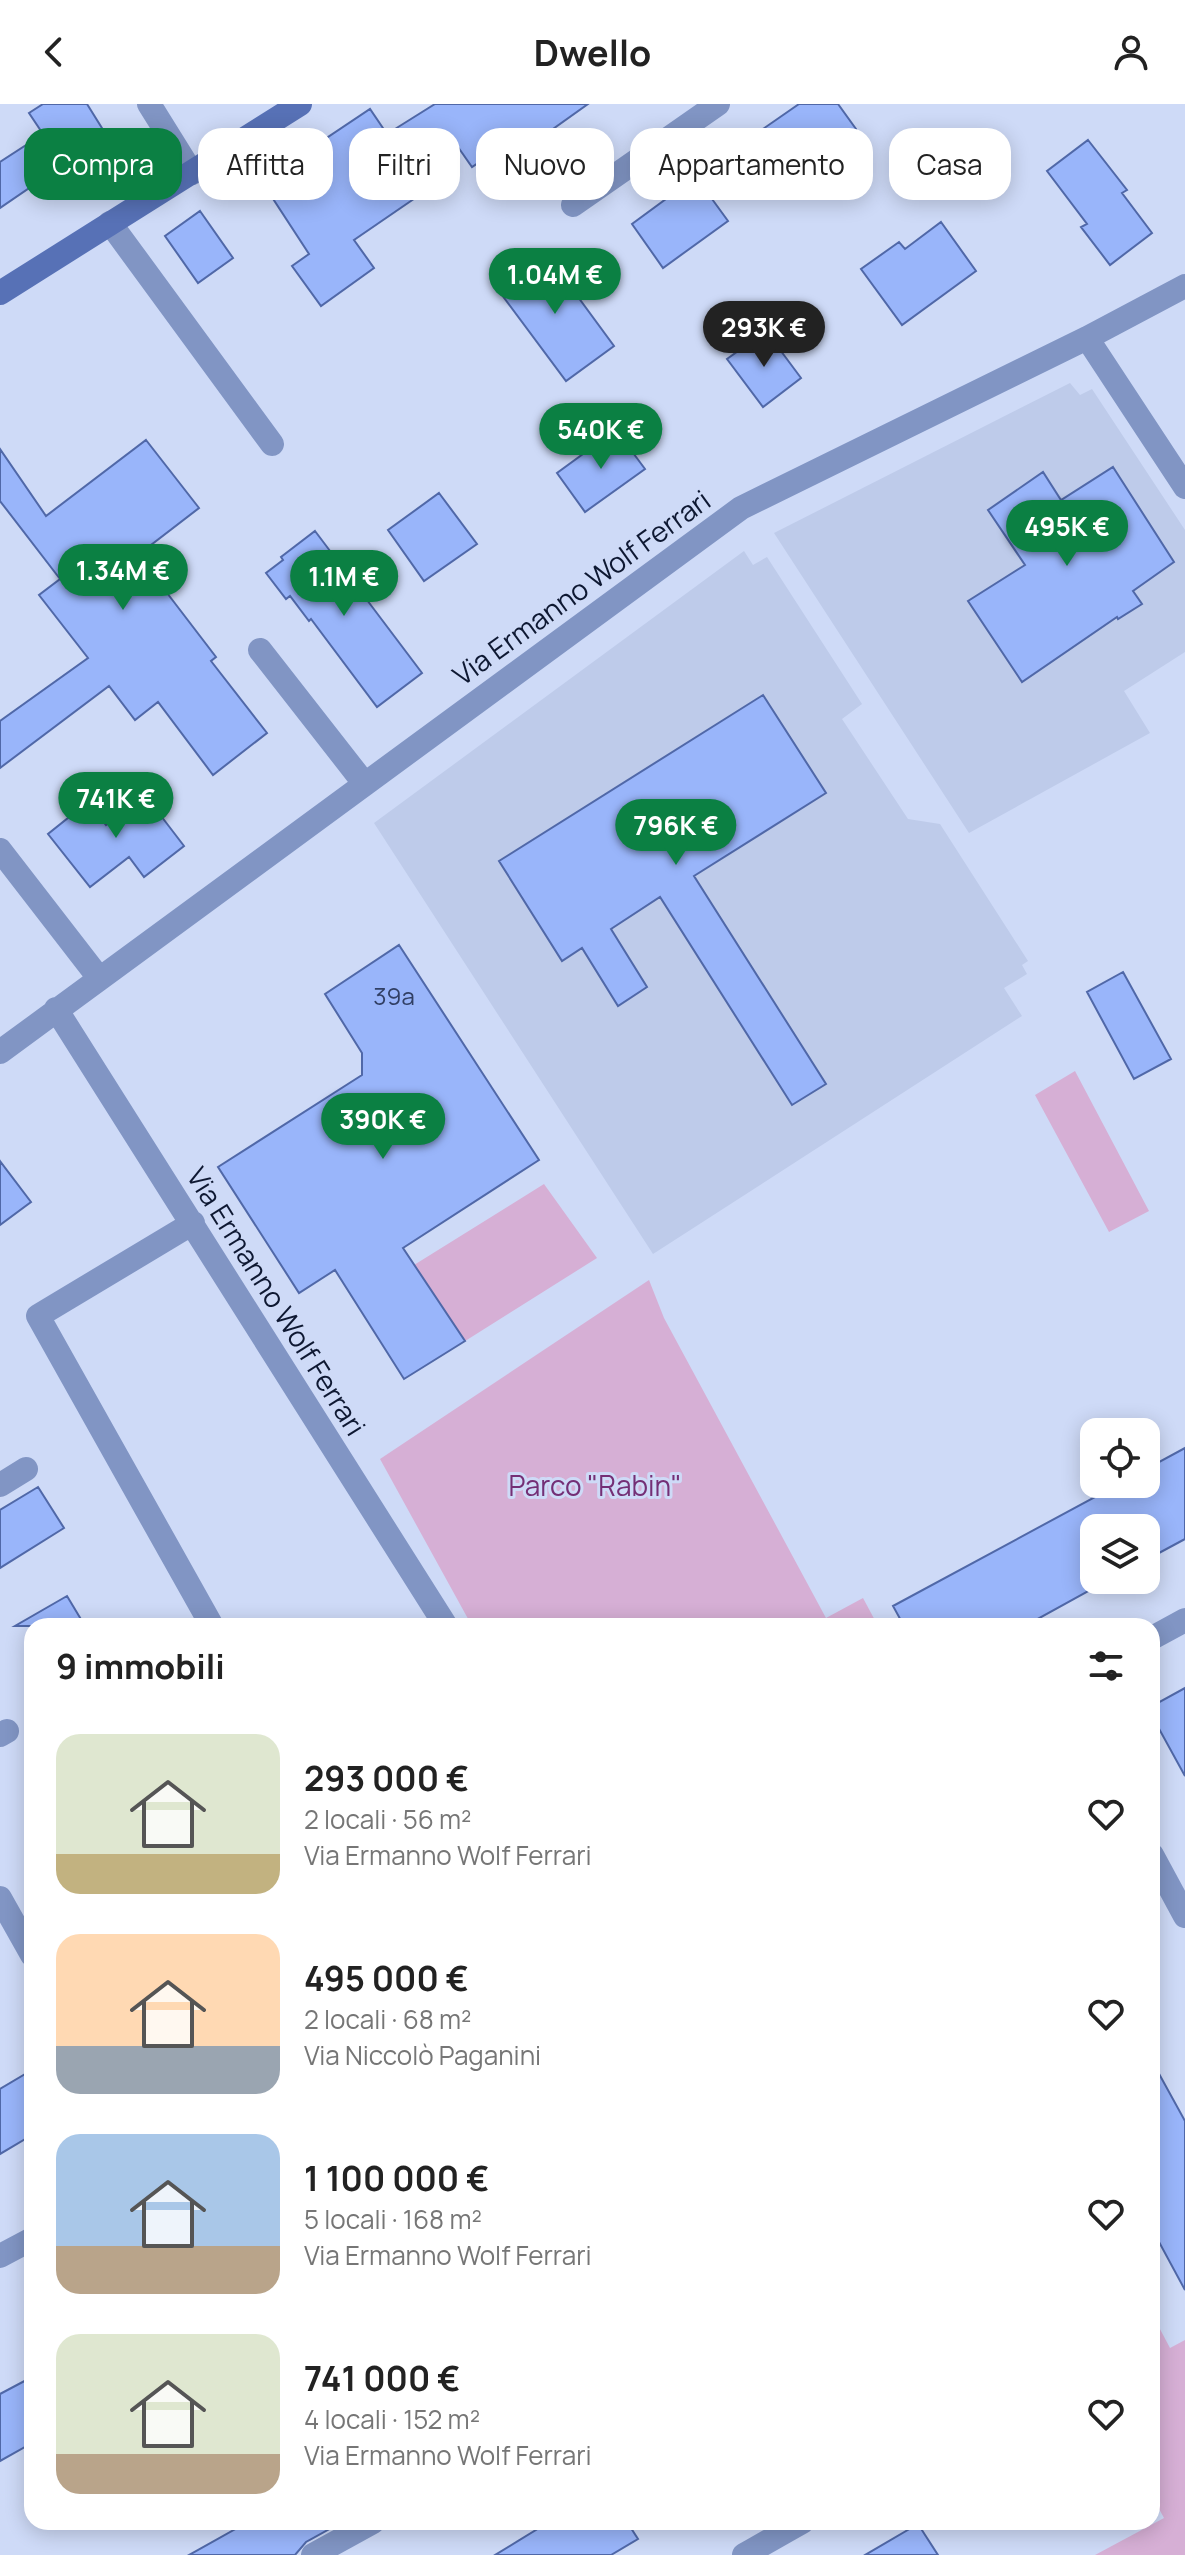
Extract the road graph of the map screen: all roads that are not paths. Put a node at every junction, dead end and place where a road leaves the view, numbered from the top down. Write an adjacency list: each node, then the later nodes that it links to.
1 (149, 104): 4 (street)
2 (300, 104): 4 (street)
3 (718, 104): 5 (street)
4 (192, 173): 6 (street)
5 (573, 205)
6 (110, 223): 8 (street); 10 (street)
7 (1185, 286): 9 (street, Via Ermanno Wolf Ferrari)
8 (0, 293)
9 (1087, 338): 11 (street); 13 (street, Via Ermanno Wolf Ferrari)
10 (272, 444)
11 (1185, 487)
12 (260, 650): 13 (street)
13 (364, 783): 15 (street, Via Ermanno Wolf Ferrari)
14 (0, 850): 15 (street)
15 (99, 978): 16 (street, Via Ermanno Wolf Ferrari)
16 (56, 1009): 17 (street, Via Ermanno Wolf Ferrari); 18 (street, Via Ermanno Wolf Ferrari)
17 (0, 1052)
18 (193, 1223): 21 (street); 22 (street, Via Ermanno Wolf Ferrari)
19 (26, 1469): 20 (street)
20 (0, 1485)
21 (208, 1618)
22 (441, 1618)
23 (1185, 1620): 24 (street)
24 (1160, 1634)
25 (1160, 1870): 27 (street)
26 (0, 1898): 28 (street)
27 (1185, 1916)
28 (24, 1941)
29 (24, 2243): 30 (street)
30 (0, 2256)
31 (358, 2530): 33 (street)
32 (788, 2530): 34 (street)
33 (313, 2555)
34 (744, 2555)

